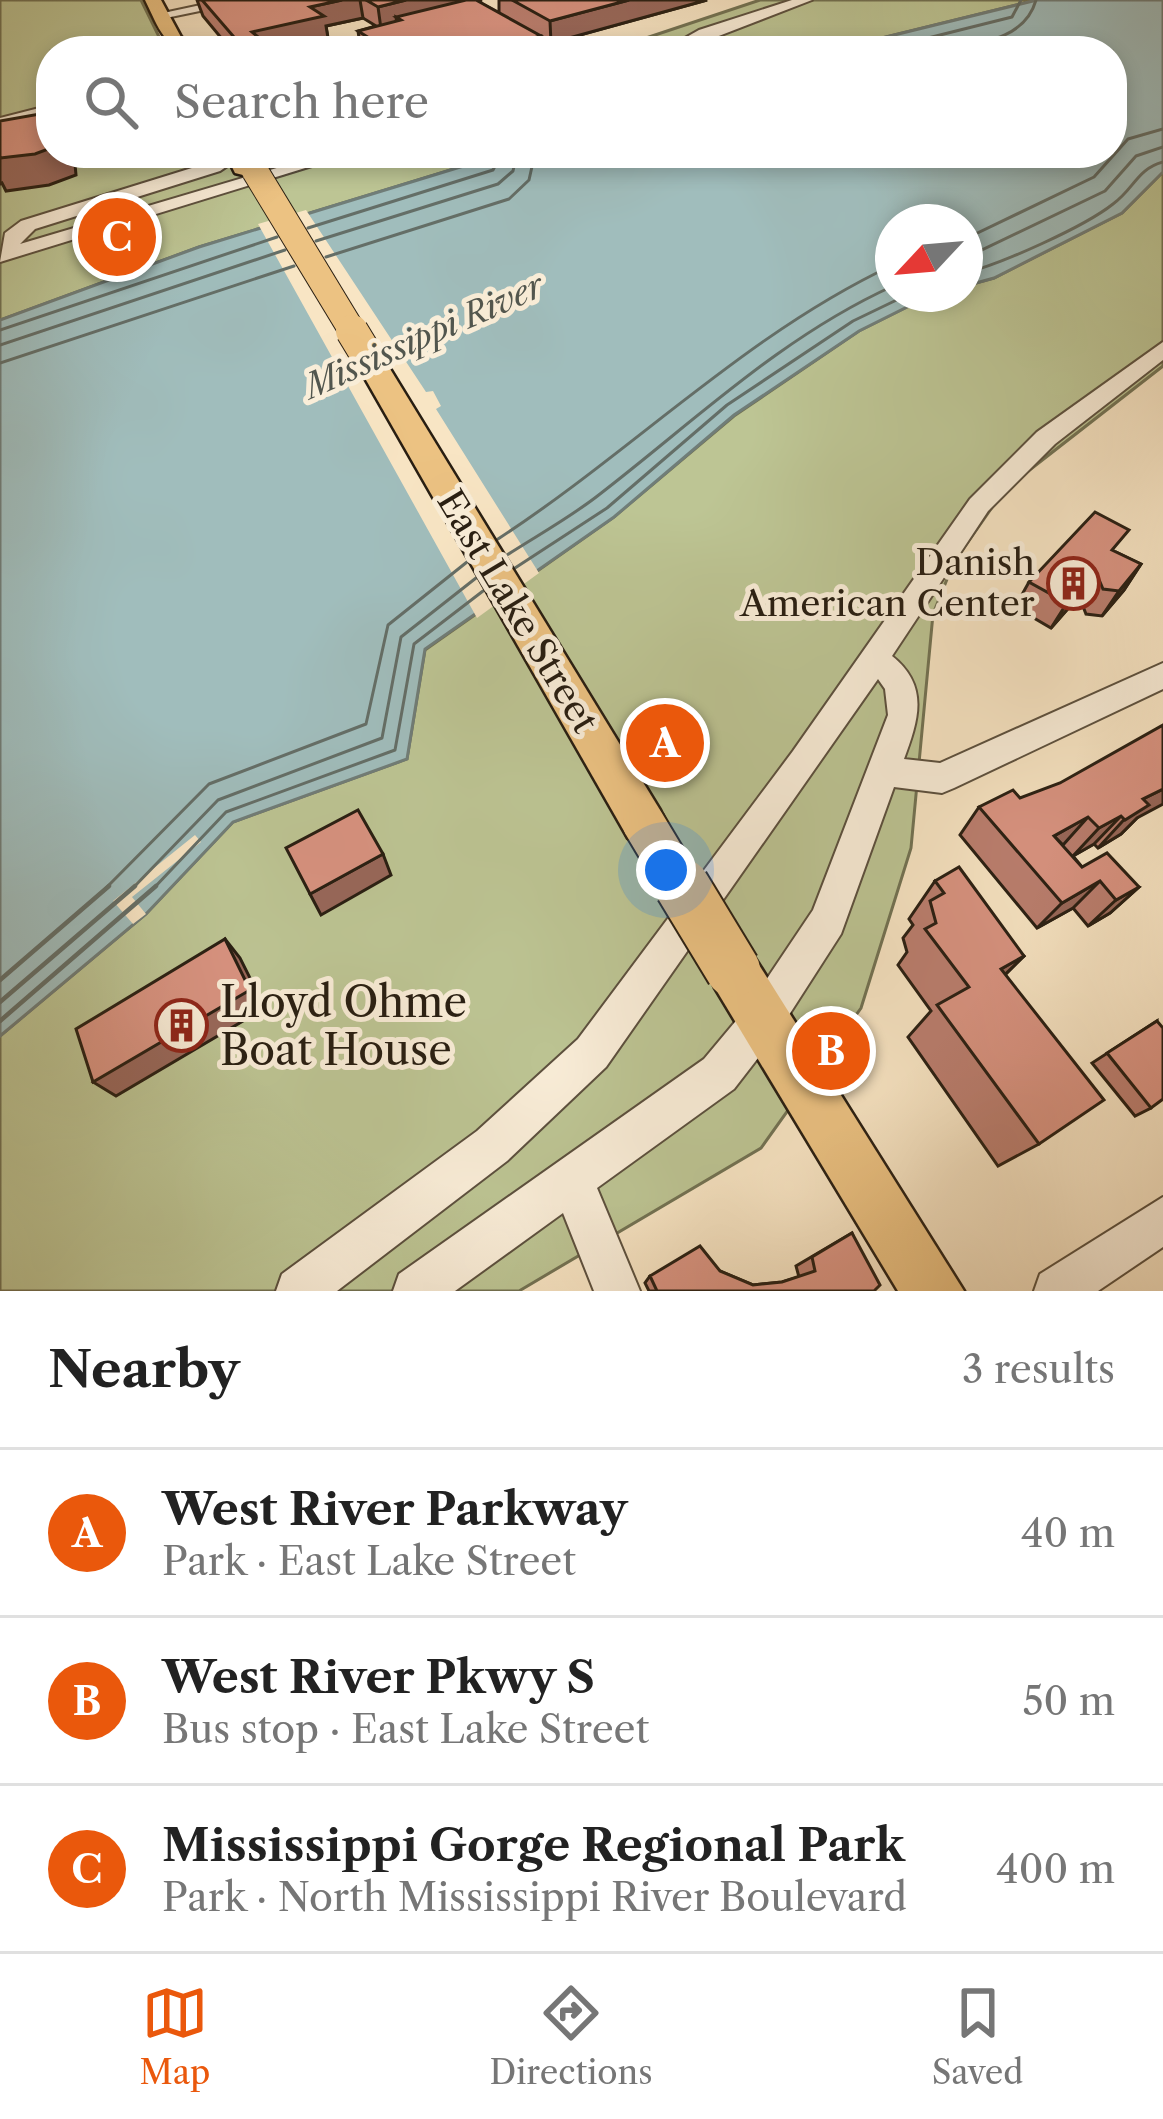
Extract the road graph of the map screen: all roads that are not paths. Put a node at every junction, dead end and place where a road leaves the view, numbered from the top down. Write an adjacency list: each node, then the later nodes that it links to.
1 (246, 0): 5 (street)
2 (456, 0): 6 (street)
3 (805, 0): 12 (street)
4 (504, 5): 6 (street)
5 (164, 7): 9 (main road)
6 (477, 12): 7 (street); 11 (street)
7 (448, 20)
8 (410, 30): 10 (street)
9 (173, 36)
10 (386, 36)
11 (521, 36)
12 (698, 36)
13 (36, 117): 14 (street)
14 (0, 126)
15 (211, 168): 18 (street)
16 (256, 168): 23 (main road, East Lake Street, bridge)
17 (296, 168): 18 (street)
18 (3, 255)
19 (1163, 349): 20 (street)
20 (873, 660): 22 (street); 26 (street)
21 (1163, 675): 22 (street)
22 (885, 771): 23 (street)
23 (764, 1018): 24 (street); 29 (main road, East Lake Street)
24 (572, 1180): 27 (street); 28 (street)
25 (1163, 1220): 30 (street)
26 (299, 1291)
27 (416, 1291)
28 (617, 1291)
29 (933, 1291)
30 (1057, 1291)

